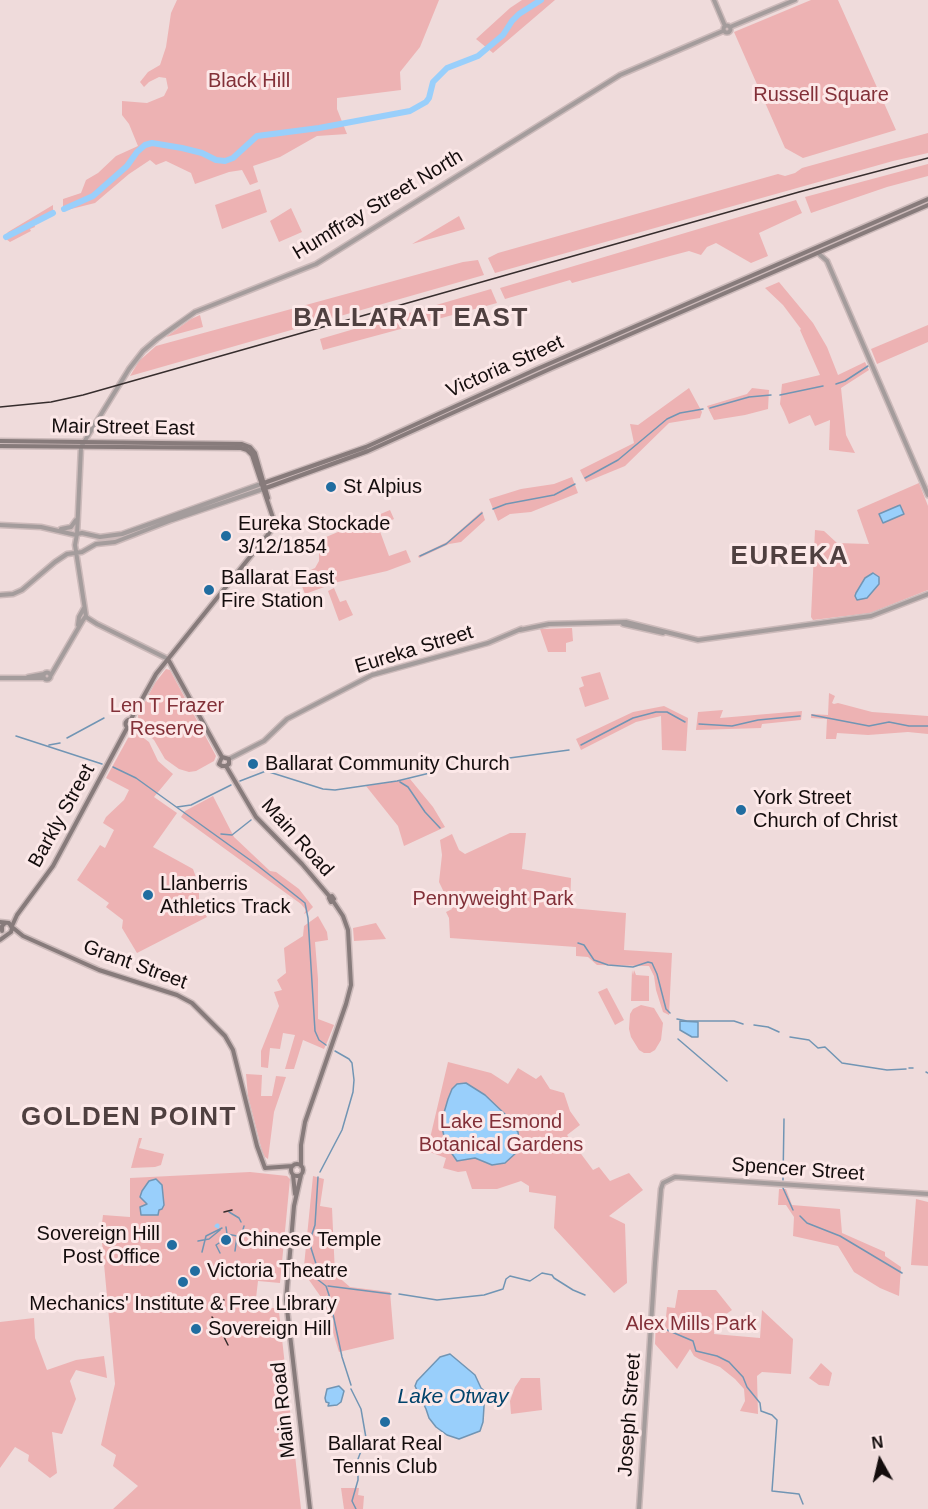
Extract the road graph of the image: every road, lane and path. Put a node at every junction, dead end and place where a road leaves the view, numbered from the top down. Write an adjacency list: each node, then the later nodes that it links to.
1 (714, 0): 3 (street)
2 (795, 0): 3 (street, Humffray Street North)
3 (726, 28): 12 (street, Humffray Street North)
4 (928, 199): 6 (main road, Victoria Street)
5 (928, 206): 7 (main road, Victoria Street)
6 (817, 247): 7 (main road); 10 (main road, Victoria Street)
7 (824, 250): 8 (main road, Victoria Street); 9 (street)
8 (818, 253): 9 (street); 10 (main road, Victoria Street)
9 (833, 276): 15 (street)
10 (743, 282): 14 (main road, Victoria Street)
11 (0, 441): 12 (main road, Mair Street East)
12 (82, 445): 13 (main road, Mair Street East); 14 (main road, Mair Street East); 16 (street, Humffray Street North)
13 (0, 446)
14 (264, 486): 19 (street, Victoria Street); 21 (street, Victoria Street); 28 (main road)
15 (928, 495)
16 (78, 514): 18 (street); 19 (street, Humffray Street North); 20 (street, Humffray Street North)
17 (0, 525): 18 (street)
18 (56, 529): 20 (street)
19 (86, 534): 20 (street); 21 (street)
20 (76, 535): 22 (street)
21 (88, 548): 22 (street)
22 (79, 551): 23 (street); 24 (street)
23 (69, 554): 24 (street); 26 (street)
24 (78, 563): 27 (street)
25 (928, 594): 31 (street, Eureka Street)
26 (0, 596)
27 (83, 618): 28 (street); 29 (street)
28 (168, 659): 30 (main road); 33 (main road, Barkly Street)
29 (0, 678)
30 (222, 757): 31 (main road); 32 (main road)
31 (229, 759): 32 (main road)
32 (226, 766): 41 (main road, Main Road)
33 (17, 915): 35 (main road, Barkly Street); 36 (main road, Barkly Street)
34 (0, 922): 35 (main road)
35 (7, 923): 36 (main road, Grant Street); 37 (main road)
36 (12, 927): 38 (main road, Barkly Street); 39 (main road, Grant Street)
37 (1, 930): 38 (main road, Grant Street); 40 (main road)
38 (8, 934): 39 (main road, Grant Street); 40 (main road)
39 (27, 938): 44 (main road, Grant Street)
40 (0, 939)
41 (301, 1145): 42 (main road, Main Road); 43 (main road, Main Road)
42 (294, 1166): 43 (main road); 44 (main road); 45 (main road)
43 (301, 1166): 46 (main road)
44 (267, 1168): 45 (main road)
45 (293, 1174): 46 (main road); 49 (main road, Main Road)
46 (301, 1175): 49 (main road, Main Road)
47 (666, 1180): 48 (street, Spencer Street); 51 (street, Joseph Street)
48 (928, 1194)
49 (295, 1201): 50 (main road, Main Road)
50 (309, 1509)
51 (639, 1509)

